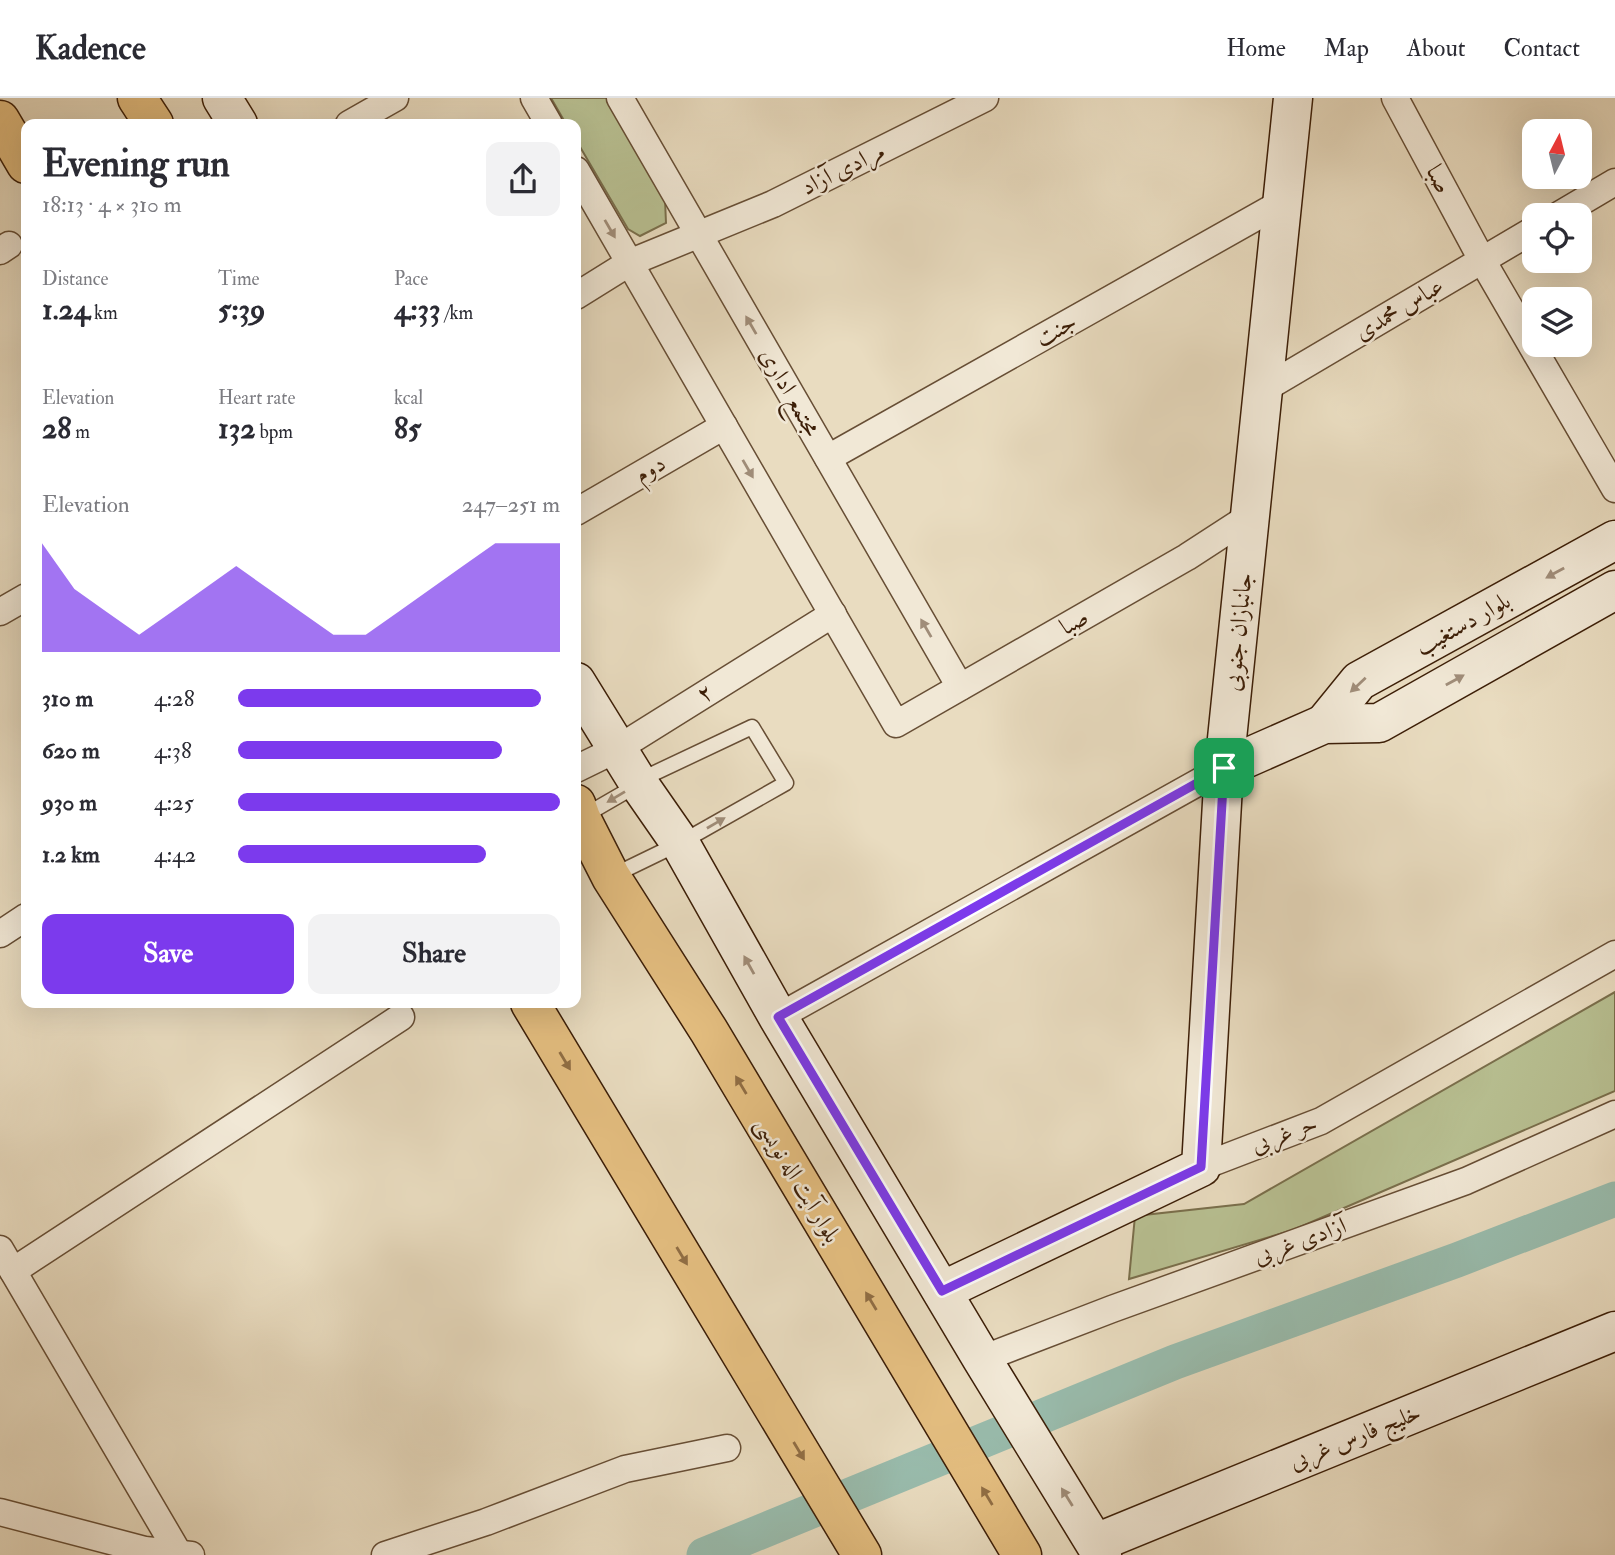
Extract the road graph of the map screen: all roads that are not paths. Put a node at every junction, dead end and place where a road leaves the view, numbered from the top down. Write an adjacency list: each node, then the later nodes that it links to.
1 (137, 98): 9 (main road)
2 (222, 98): 10 (street)
3 (395, 98): 11 (street)
4 (534, 98): 12 (street)
5 (985, 98): 19 (street, مرادی آزاد)
6 (1293, 98): 17 (street, جانبازان جنوبی)
7 (1395, 98): 21 (street, صبا)
8 (625, 102): 19 (street, مجتمع اداری)
9 (151, 119)
10 (235, 119)
11 (358, 119)
12 (546, 119)
13 (0, 120): 14 (main road)
14 (21, 155)
15 (581, 179): 22 (street, one-way to 22)
16 (1615, 182): 18 (street)
17 (1283, 202): 24 (street, جانبازان جنوبی); 26 (street, جنت)
18 (1579, 203)
19 (700, 236): 22 (street, مرادی آزاد); 26 (street, مجتمع اداری, one-way to 19)
20 (1522, 237): 21 (street, عباس محمدی)
21 (1482, 260): 24 (street, عباس محمدی); 27 (street, صبا)
22 (629, 263): 23 (street, مرادی آزاد); 25 (street)
23 (581, 293)
24 (1264, 389): 29 (street, جانبازان جنوبی)
25 (724, 426): 28 (street, دوم); 34 (street, one-way to 34)
26 (828, 458): 35 (street, مجتمع اداری, one-way to 26)
27 (1615, 489)
28 (581, 509)
29 (1250, 516): 35 (street, صبا); 40 (street, جانبازان جنوبی)
30 (1615, 540): 37 (street, بلوار دستغیب, one-way to 37)
31 (1615, 590): 37 (street, بلوار دستغیب, one-way to 31)
32 (21, 600): 33 (street)
33 (0, 612)
34 (833, 614): 35 (street, صبا); 38 (street, ۲)
35 (960, 687)
36 (581, 690): 38 (street)
37 (1324, 724): 40 (street, بلوار دستغیب)
38 (617, 749): 39 (street, ۲); 41 (street)
39 (581, 767)
40 (1224, 768): 51 (street); 53 (street, جانبازان جنوبی)
41 (639, 784): 42 (lane, one-way to 42); 44 (street); 44 (lane, one-way to 41)
42 (581, 810)
43 (581, 817): 45 (main road, بلوار آیت اله نویسی)
44 (680, 843): 45 (lane); 51 (street, one-way to 44)
45 (611, 877): 64 (main road, بلوار آیت اله نویسی, one-way to 45)
46 (21, 920): 47 (street)
47 (0, 934)
48 (1615, 954): 53 (street, حر غربی)
49 (533, 1008): 63 (main road, one-way to 63)
50 (401, 1017): 54 (street)
51 (778, 1017): 55 (street)
52 (1615, 1114): 57 (street, آزادی غربی)
53 (1201, 1167): 55 (street, حر غربی)
54 (6, 1260): 61 (street)
55 (942, 1291): 57 (street)
56 (1615, 1331): 60 (street, خلیج فارس غربی)
57 (982, 1359): 60 (street, one-way to 57)
58 (727, 1448): 62 (street)
59 (0, 1512): 61 (street)
60 (1099, 1549)
61 (185, 1554)
62 (385, 1555)
63 (862, 1555)
64 (1022, 1555)

